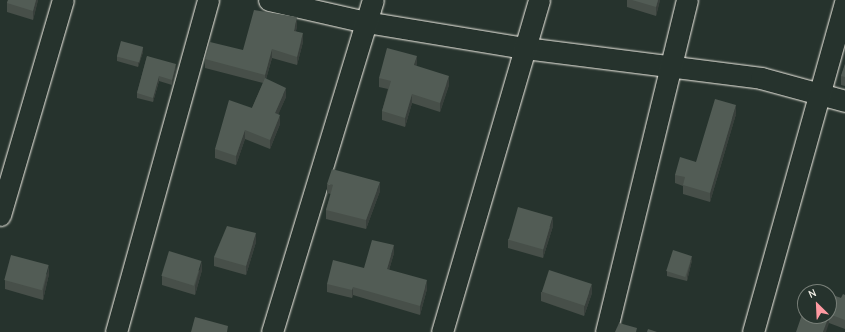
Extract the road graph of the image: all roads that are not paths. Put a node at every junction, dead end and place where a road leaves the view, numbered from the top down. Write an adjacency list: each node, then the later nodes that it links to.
1 (63, 0): 13 (street)
2 (208, 0): 14 (street)
3 (269, 0): 8 (street)
4 (373, 0): 8 (street)
5 (539, 0): 9 (street)
6 (687, 0): 10 (street)
7 (845, 3): 11 (street)
8 (366, 22): 9 (street); 15 (street)
9 (525, 48): 10 (street); 16 (street)
10 (669, 66): 11 (street); 17 (street)
11 (820, 94): 12 (street); 18 (street)
12 (845, 101)
13 (0, 215)
14 (116, 332)
15 (272, 332)
16 (442, 332)
17 (606, 332)
18 (753, 332)

